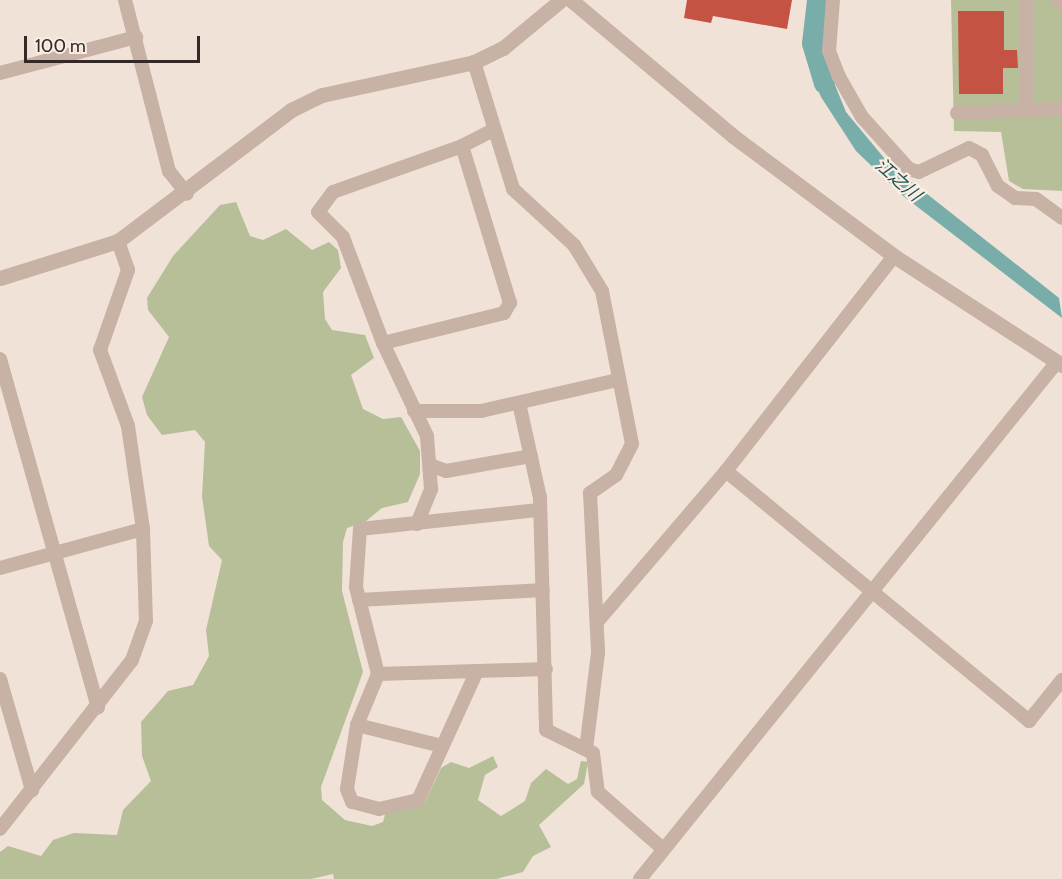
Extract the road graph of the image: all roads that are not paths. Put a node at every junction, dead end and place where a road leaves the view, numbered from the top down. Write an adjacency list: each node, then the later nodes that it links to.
1 (125, 0): 8 (street)
2 (561, 0): 9 (street)
3 (832, 0): 17 (street)
4 (1027, 0): 13 (street)
5 (1058, 0): 7 (street)
6 (579, 3): 19 (street)
7 (1062, 3)
8 (136, 36): 10 (street); 16 (street)
9 (474, 62): 14 (street); 16 (street)
10 (0, 73)
11 (1062, 109): 13 (street)
12 (957, 113): 13 (street)
13 (1035, 114)
14 (492, 131): 15 (street); 24 (street)
15 (462, 146): 21 (street); 21 (street)
16 (187, 194): 18 (street)
17 (1062, 218)
18 (118, 241): 20 (street); 32 (street)
19 (894, 256): 23 (street); 29 (street)
20 (0, 278)
21 (382, 343): 26 (street)
22 (0, 359): 33 (street)
23 (1060, 359): 36 (street)
24 (618, 380): 25 (street); 38 (street)
25 (519, 403): 26 (street); 27 (street)
26 (414, 411): 28 (street)
27 (531, 456): 28 (street); 30 (street)
28 (433, 466): 31 (street)
29 (726, 471): 36 (street); 38 (street)
30 (539, 510): 31 (street); 35 (street)
31 (417, 524): 37 (street)
32 (143, 530): 33 (street); 44 (street)
33 (54, 553): 34 (street); 44 (street)
34 (0, 568)
35 (543, 590): 37 (street); 39 (street)
36 (873, 591): 43 (street); 50 (street)
37 (359, 600): 41 (street)
38 (597, 622): 47 (street)
39 (546, 669): 40 (street); 47 (street)
40 (476, 672): 41 (street); 46 (street)
41 (378, 674): 45 (street)
42 (0, 679): 48 (street)
43 (1062, 680)
44 (98, 708): 48 (street)
45 (357, 726): 46 (street); 46 (street)
46 (442, 746)
47 (586, 749): 50 (street)
48 (32, 790): 49 (street)
49 (0, 829)
50 (663, 849): 51 (street)
51 (640, 879)

